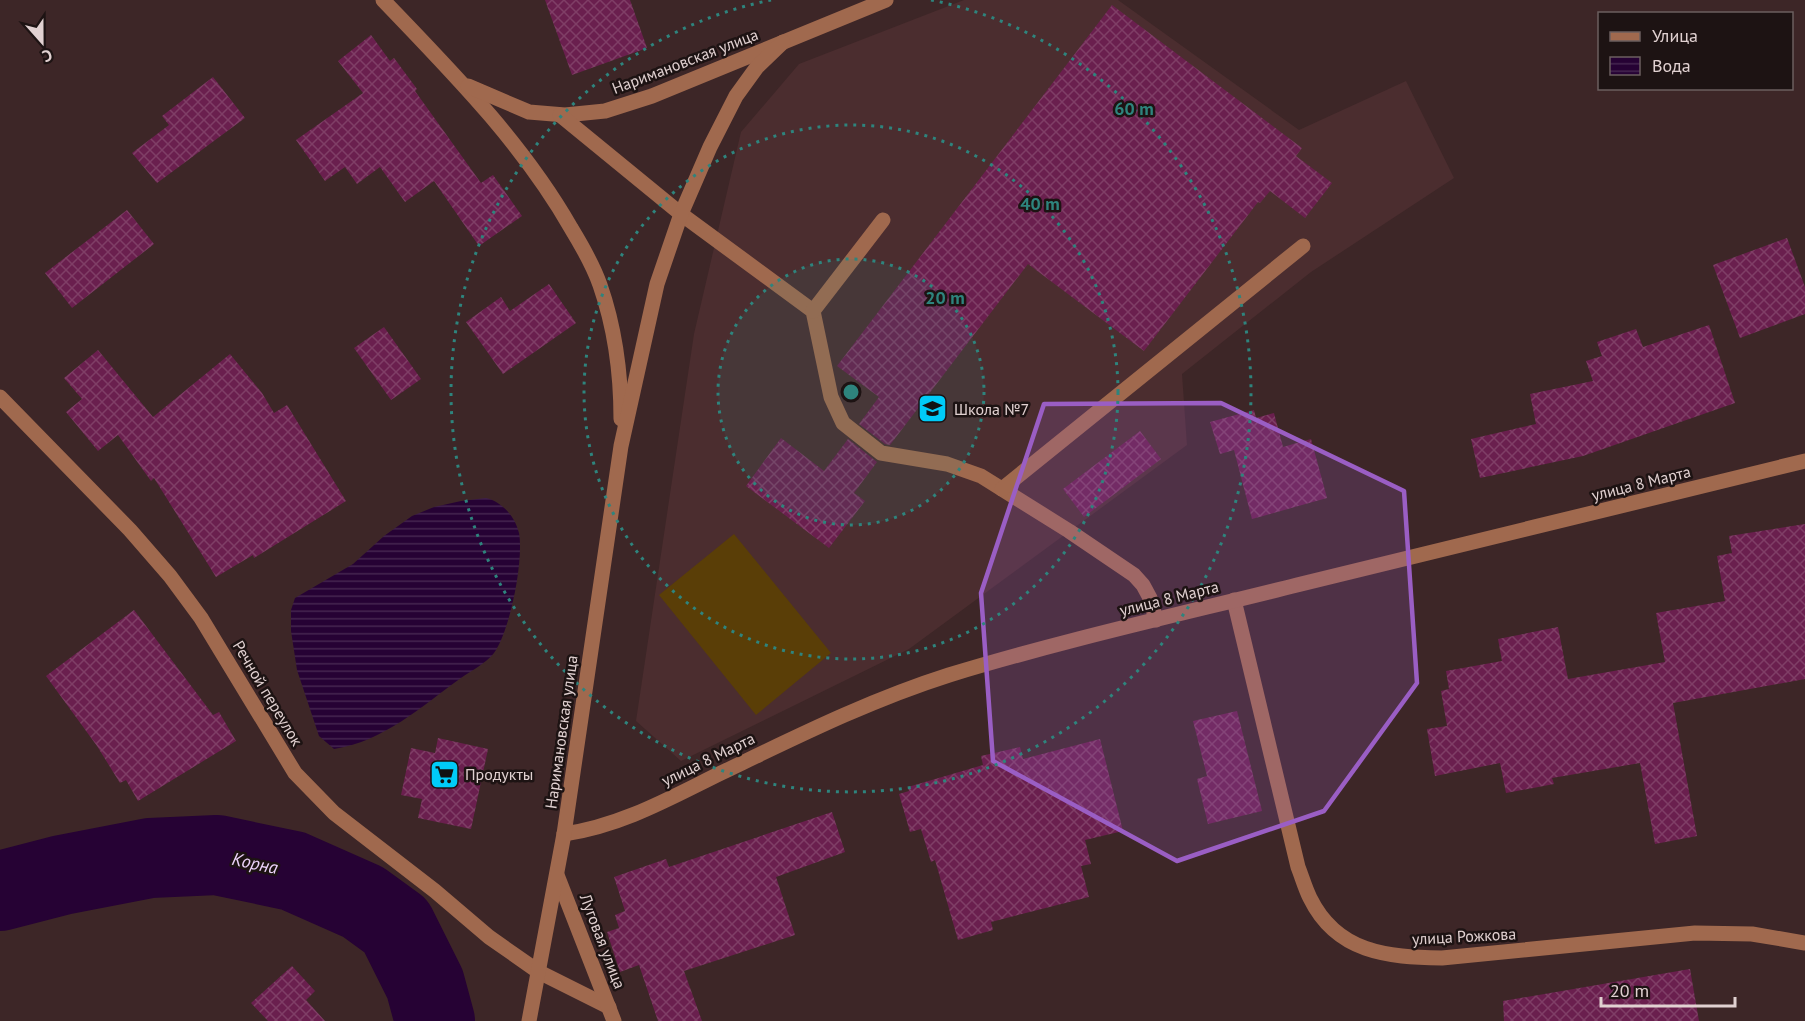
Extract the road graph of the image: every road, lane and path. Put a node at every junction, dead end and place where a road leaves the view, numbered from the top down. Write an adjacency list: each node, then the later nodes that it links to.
1 (383, 0): 4 (street, Наримановская улица)
2 (886, 0): 3 (street, Наримановская улица)
3 (783, 42): 5 (street, Наримановская улица); 6 (street, Наримановская улица)
4 (463, 84): 5 (street, Наримановская улица); 11 (street, Наримановская улица)
5 (560, 115): 6 (street)
6 (681, 214): 9 (street); 11 (street, Наримановская улица)
7 (883, 220): 9 (street)
8 (1304, 246): 13 (street)
9 (813, 311): 13 (street)
10 (0, 398): 19 (street, Речной переулок)
11 (621, 446): 16 (street, Наримановская улица)
12 (1805, 461): 14 (street, улица 8 Марта)
13 (1002, 489): 15 (street)
14 (1234, 600): 15 (street, улица 8 Марта); 18 (street, улица Рожкова)
15 (1156, 620): 16 (street, улица 8 Марта)
16 (564, 834): 17 (street, Наримановская улица)
17 (557, 875): 19 (street, Наримановская улица); 20 (street, Луговая улица)
18 (1805, 943)
19 (539, 972): 20 (street, Речной переулок); 21 (street, Наримановская улица)
20 (611, 1014)
21 (529, 1021)

